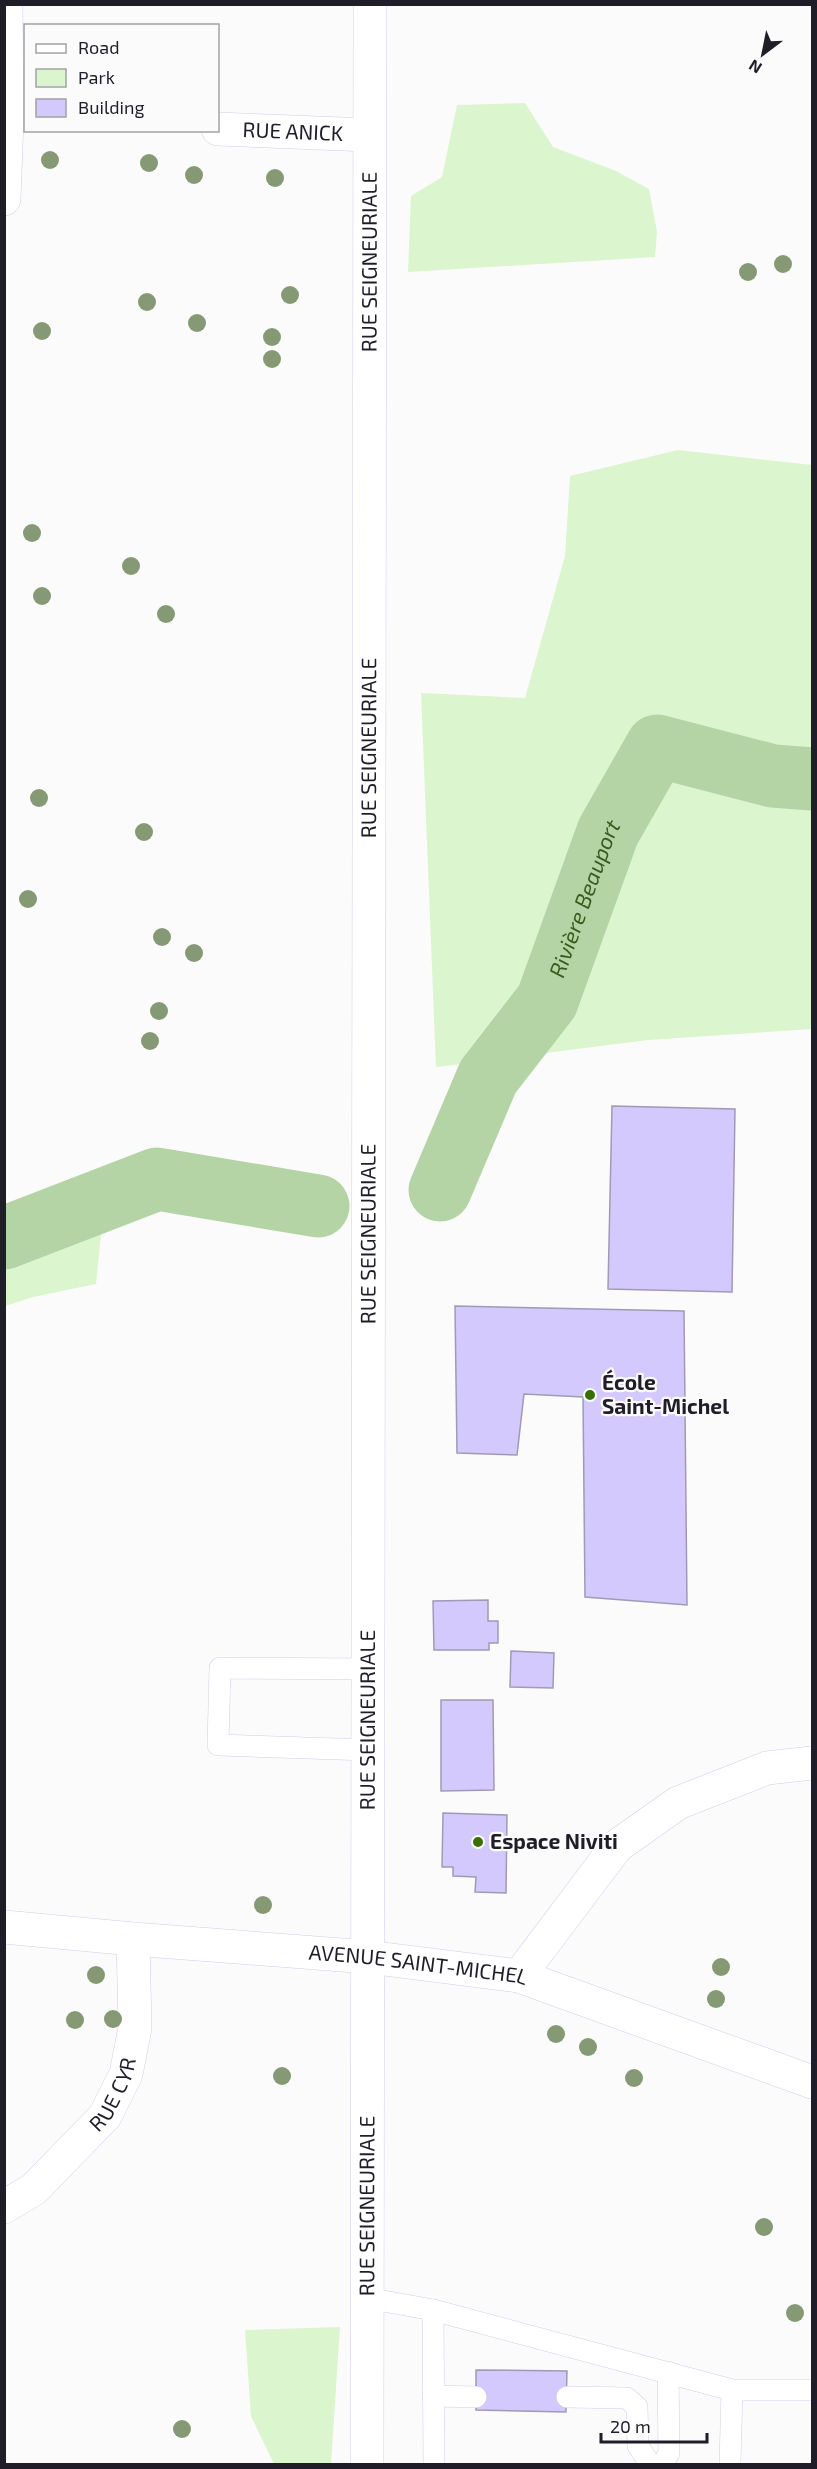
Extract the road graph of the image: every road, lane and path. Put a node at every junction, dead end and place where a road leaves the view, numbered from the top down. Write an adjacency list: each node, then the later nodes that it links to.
1 (6, 4): 3 (street)
2 (370, 4): 5 (street, RUE SEIGNEURIALE)
3 (12, 119): 6 (street)
4 (219, 129): 5 (street, RUE ANICK)
5 (369, 135): 7 (street, RUE SEIGNEURIALE)
6 (4, 199)
7 (368, 1669): 8 (street, RUE SEIGNEURIALE); 8 (lane)
8 (368, 1750): 12 (street, RUE SEIGNEURIALE)
9 (813, 1763): 13 (street)
10 (4, 1927): 11 (street, AVENUE SAINT-MICHEL)
11 (133, 1939): 12 (street, AVENUE SAINT-MICHEL); 15 (street, RUE CYR)
12 (368, 1956): 13 (street, AVENUE SAINT-MICHEL); 16 (street, RUE SEIGNEURIALE)
13 (519, 1977): 14 (street, AVENUE SAINT-MICHEL)
14 (813, 2082)
15 (4, 2207)
16 (368, 2298): 17 (lane); 24 (street, RUE SEIGNEURIALE)
17 (433, 2310): 18 (lane); 21 (lane)
18 (668, 2372): 19 (lane); 27 (lane)
19 (732, 2390): 20 (lane); 28 (lane)
20 (813, 2390)
21 (433, 2396): 22 (lane); 25 (lane)
22 (476, 2397)
23 (567, 2397): 26 (lane)
24 (367, 2464)
25 (434, 2464)
26 (650, 2464)
27 (663, 2464)
28 (730, 2464)

